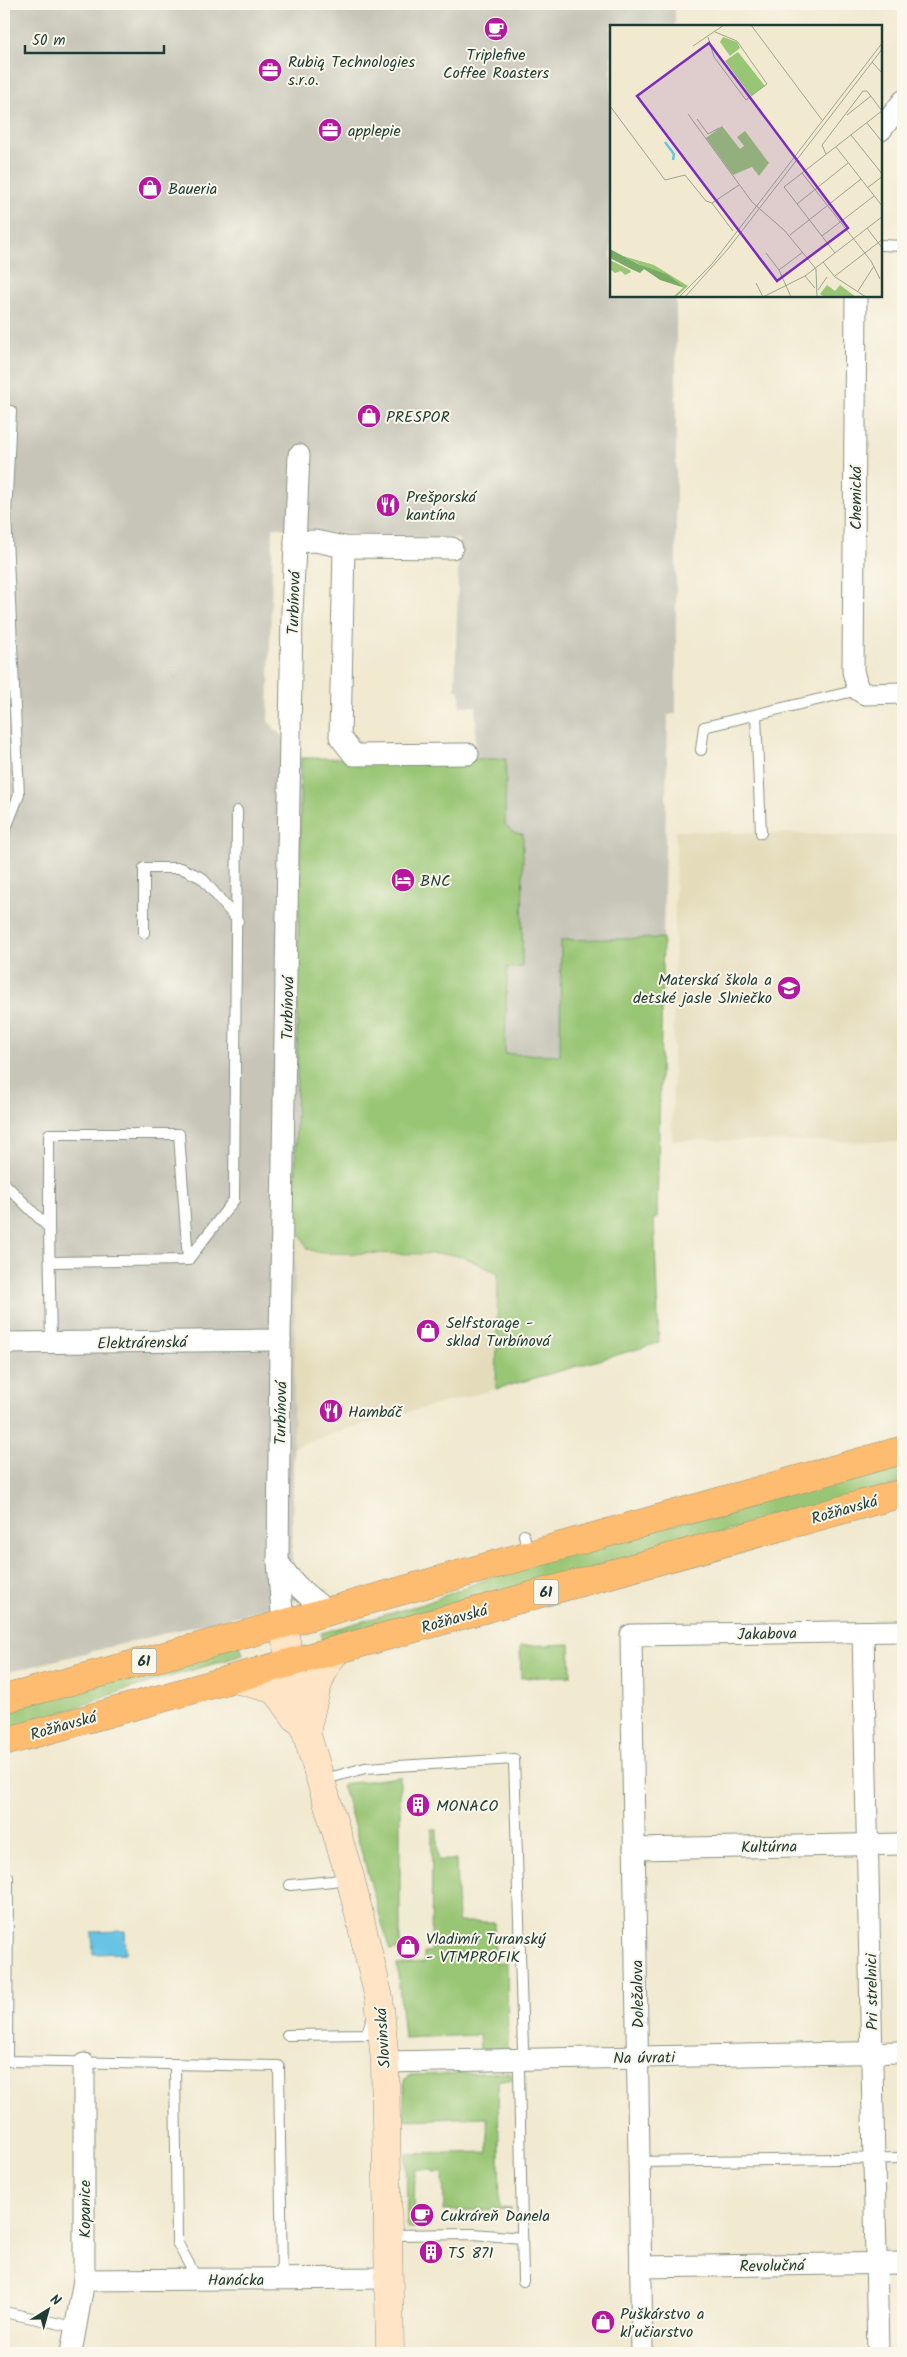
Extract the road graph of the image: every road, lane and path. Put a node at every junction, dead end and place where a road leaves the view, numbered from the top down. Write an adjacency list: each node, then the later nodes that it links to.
1 (903, 101): 2 (street)
2 (882, 129)
3 (882, 245): 4 (lane)
4 (903, 246)
5 (856, 298): 13 (street, Chemická)
6 (10, 411): 7 (lane)
7 (6, 435): 9 (lane)
8 (299, 455): 10 (street, Turbínová)
9 (5, 516): 19 (lane)
10 (295, 542): 11 (street); 27 (street, Turbínová)
11 (344, 547): 12 (street); 17 (street)
12 (452, 548)
13 (861, 692): 14 (street); 15 (lane)
14 (903, 693)
15 (756, 715): 16 (lane); 20 (lane)
16 (702, 750)
17 (468, 754)
18 (237, 812): 21 (lane)
19 (4, 833)
20 (761, 833)
21 (238, 921): 22 (lane); 25 (lane)
22 (144, 932)
23 (4, 1182): 24 (lane)
24 (49, 1228): 25 (lane); 26 (lane)
25 (188, 1260): 26 (lane)
26 (50, 1262): 29 (lane)
27 (280, 1340): 29 (street, Elektrárenská); 32 (street, Turbínová)
28 (4, 1343): 29 (street, Elektrárenská)
29 (51, 1343)
30 (903, 1450): 33 (main road, 61)
31 (903, 1493): 38 (main road, Rožňavská / 61)
32 (278, 1562): 33 (street); 34 (street, Turbínová)
33 (328, 1611): 34 (main road, 61)
34 (283, 1624): 39 (street, Slovinská); 41 (main road, 61)
35 (903, 1631): 36 (street, Jakabova)
36 (863, 1632): 37 (street, Jakabova); 45 (street, Pri strelnici)
37 (631, 1636): 47 (street, Doležalova)
38 (336, 1651): 39 (main road, Rožňavská / 61); 42 (street)
39 (290, 1664): 40 (main road, Rožňavská / 61); 42 (street, Slovinská)
40 (235, 1679): 42 (street, Slovinská); 43 (main road, Rožňavská / 61)
41 (4, 1699)
42 (306, 1732): 44 (street, Slovinská)
43 (4, 1742)
44 (321, 1780): 49 (street, Slovinská); 56 (lane)
45 (868, 1844): 46 (street, Kultúrna); 47 (street, Kultúrna); 53 (street, Pri strelnici)
46 (903, 1844)
47 (634, 1849): 55 (street, Doležalova)
48 (8, 1877): 58 (lane)
49 (350, 1877): 50 (lane); 51 (street, Slovinská)
50 (290, 1885)
51 (379, 1998): 52 (lane); 57 (street, Slovinská)
52 (287, 2035)
53 (872, 2052): 54 (street, Na úvrati); 55 (street, Na úvrati); 60 (street, Pri strelnici)
54 (903, 2052)
55 (638, 2057): 56 (street, Na úvrati); 62 (street, Doležalova)
56 (523, 2060): 57 (street, Na úvrati); 64 (lane)
57 (385, 2062): 63 (street, Slovinská)
58 (84, 2064): 59 (lane); 71 (street, Kopanice)
59 (175, 2065): 69 (lane); 70 (lane)
60 (874, 2158): 61 (lane); 62 (lane); 65 (street, Pri strelnici)
61 (903, 2158)
62 (639, 2162): 67 (street, Doležalova)
63 (388, 2235): 64 (lane); 68 (street, Slovinská)
64 (522, 2238): 72 (lane)
65 (877, 2263): 66 (street, Revolučná); 67 (street, Revolučná); 78 (street, Pri strelnici)
66 (903, 2263)
67 (641, 2268): 77 (street, Doležalova)
68 (389, 2278): 70 (street, Hanácka); 76 (street, Slovinská)
69 (197, 2279): 70 (street, Hanácka); 71 (street, Hanácka)
70 (282, 2279)
71 (84, 2280): 74 (street, Kopanice)
72 (523, 2282)
73 (4, 2312): 74 (lane)
74 (75, 2327): 75 (street, Kopanice)
75 (71, 2353)
76 (390, 2353)
77 (642, 2353)
78 (878, 2353)

